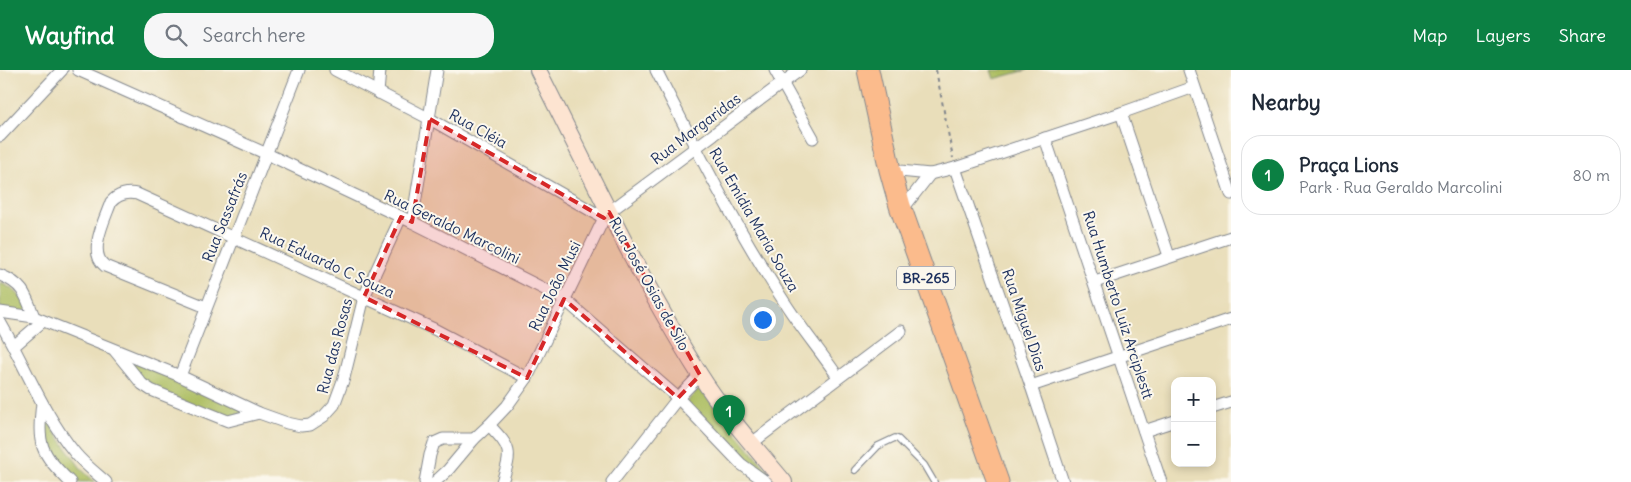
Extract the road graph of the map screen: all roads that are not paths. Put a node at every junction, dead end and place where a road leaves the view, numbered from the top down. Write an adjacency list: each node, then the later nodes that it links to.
1 (62, 70): 18 (street)
2 (78, 70): 22 (street, Rua Geraldo Marcolini)
3 (299, 70): 22 (street, Rua Sassafrás)
4 (334, 70): 15 (street, Rua Cléia)
5 (380, 70): 15 (street)
6 (437, 70): 17 (street, Rua das Rosas)
7 (538, 70): 29 (street, Rua José Osias de Silo)
8 (656, 70): 21 (street, Rua Emídia Maria Souza)
9 (775, 70): 13 (street)
10 (800, 70): 13 (street, Rua Margaridas)
11 (868, 70): 25 (highway, BR-265)
12 (1189, 70): 14 (street)
13 (782, 84): 19 (street); 21 (street, Rua Margaridas)
14 (1194, 87): 16 (street); 23 (street)
15 (378, 93): 17 (street, Rua Cléia)
16 (1121, 113): 20 (street); 33 (street)
17 (430, 119): 29 (street, Rua Cléia); 30 (street, Rua das Rosas)
18 (0, 136)
19 (813, 138)
20 (1045, 138): 24 (street); 35 (street, Rua Humberto Luiz Arciplestt)
21 (695, 148): 29 (street, Rua Margaridas); 50 (street, Rua Emídia Maria Souza)
22 (267, 154): 30 (street, Rua Geraldo Marcolini); 31 (street, Rua Sassafrás)
23 (1225, 156): 27 (street)
24 (955, 168): 26 (street); 51 (street, Rua Miguel Dias)
25 (890, 170): 26 (street); 28 (highway, BR-265)
26 (930, 174): 28 (street)
27 (1231, 194)
28 (902, 210): 74 (highway, BR-265)
29 (607, 215): 37 (street, Rua João Musi); 47 (street, Rua José Osias de Silo)
30 (406, 220): 36 (street, Rua das Rosas); 37 (street, Rua Geraldo Marcolini)
31 (233, 237): 36 (street, Rua Eduardo C Souza); 38 (street, Rua Sassafrás); 38 (street, Rua Eduardo C Souza)
32 (1231, 237): 33 (street)
33 (1170, 256): 35 (street)
34 (0, 275): 40 (street)
35 (1095, 282): 46 (street, Rua Humberto Luiz Arciplestt)
36 (364, 296): 49 (street, Rua Eduardo C Souza); 56 (street, Rua das Rosas)
37 (564, 299): 49 (street, Rua João Musi); 52 (street, Rua Geraldo Marcolini)
38 (206, 307): 48 (street, Rua Sassafrás)
39 (0, 312): 40 (street, Rua das Rosas)
40 (39, 319): 44 (street); 45 (street, Rua das Rosas)
41 (1231, 319): 46 (street)
42 (0, 322): 44 (street)
43 (900, 331): 50 (street)
44 (14, 346): 54 (street)
45 (114, 350): 48 (street, Rua das Rosas); 56 (street)
46 (1118, 356): 51 (street); 59 (street, Rua Humberto Luiz Arciplestt)
47 (700, 375): 52 (street); 61 (street, Rua José Osias de Silo)
48 (180, 376): 56 (street, Rua das Rosas)
49 (528, 376): 58 (street, Rua João Musi)
50 (838, 377): 61 (street)
51 (1031, 386): 75 (street, Rua Miguel Dias)
52 (678, 398): 70 (street); 71 (street, Rua Geraldo Marcolini)
53 (1231, 402): 55 (street)
54 (42, 403): 64 (street); 65 (street)
55 (1216, 407)
56 (259, 413)
57 (1172, 422): 59 (street)
58 (489, 425): 60 (street, Rua João Musi); 69 (street)
59 (1144, 431): 76 (street, Rua Humberto Luiz Arciplestt)
60 (474, 438): 62 (street, Rua João Musi); 66 (street)
61 (752, 443): 72 (street, Rua José Osias de Silo)
62 (448, 470): 67 (street, Rua João Musi); 68 (street)
63 (855, 470): 73 (lane)
64 (70, 482)
65 (106, 482)
66 (425, 482)
67 (435, 482)
68 (445, 482)
69 (502, 482)
70 (612, 482)
71 (766, 482)
72 (784, 482)
73 (934, 482)
74 (998, 482)
75 (1063, 482)
76 (1161, 482)

